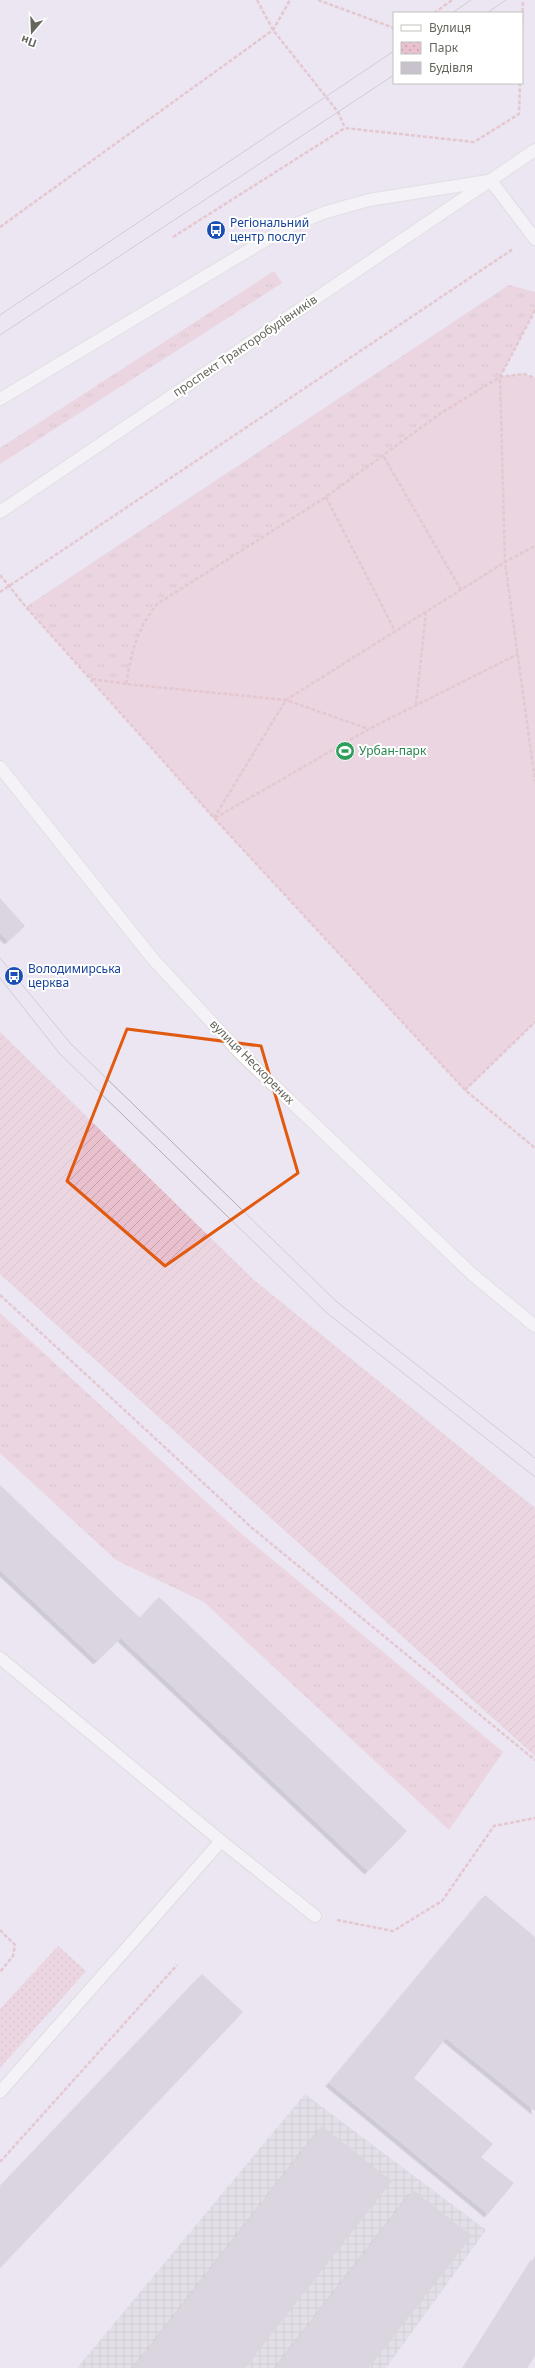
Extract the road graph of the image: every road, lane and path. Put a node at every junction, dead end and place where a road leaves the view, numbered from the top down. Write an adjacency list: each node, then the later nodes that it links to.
1 (257, 0): 9 (path)
2 (290, 0): 9 (path)
3 (318, 0): 8 (path)
4 (452, 0): 6 (path)
5 (523, 0): 7 (path)
6 (435, 12)
7 (523, 12)
8 (393, 28)
9 (273, 30): 11 (path); 14 (path)
10 (520, 84): 11 (path)
11 (345, 128): 15 (path)
12 (535, 150): 13 (main road, проспект Тракторобудівників)
13 (491, 181): 16 (main road); 20 (main road, проспект Тракторобудівників); 23 (main road, проспект Тракторобудівників)
14 (0, 226)
15 (173, 237)
16 (534, 237): 27 (path)
17 (535, 310): 18 (path)
18 (500, 377): 19 (path); 21 (path); 25 (path)
19 (535, 378)
20 (0, 399)
21 (384, 457): 22 (path); 28 (path)
22 (326, 497): 31 (path); 34 (path)
23 (0, 512)
24 (535, 546): 25 (path)
25 (505, 562): 28 (path); 32 (path)
26 (0, 575): 27 (path)
27 (9, 586): 29 (path); 33 (path)
28 (461, 590): 30 (path)
29 (0, 592)
30 (426, 612): 31 (path); 36 (path)
31 (395, 631): 35 (path)
32 (518, 654): 36 (path); 39 (path)
33 (91, 678): 34 (path); 40 (path)
34 (126, 684): 35 (path)
35 (286, 700): 37 (path); 40 (path)
36 (416, 705): 37 (path)
37 (370, 729): 40 (path)
38 (0, 767): 45 (main road, вулиця Нескорених)
39 (535, 781)
40 (214, 818): 42 (path)
41 (535, 1022): 42 (path)
42 (465, 1090): 43 (path)
43 (535, 1148)
44 (0, 1295): 47 (path)
45 (535, 1326)
46 (0, 1658): 49 (main road)
47 (535, 1760)
48 (535, 1818): 50 (path)
49 (221, 1841): 50 (main road); 54 (main road)
50 (315, 1916)
51 (0, 1930): 53 (path)
52 (177, 1965): 55 (path)
53 (0, 1972)
54 (0, 2092)
55 (0, 2162)

